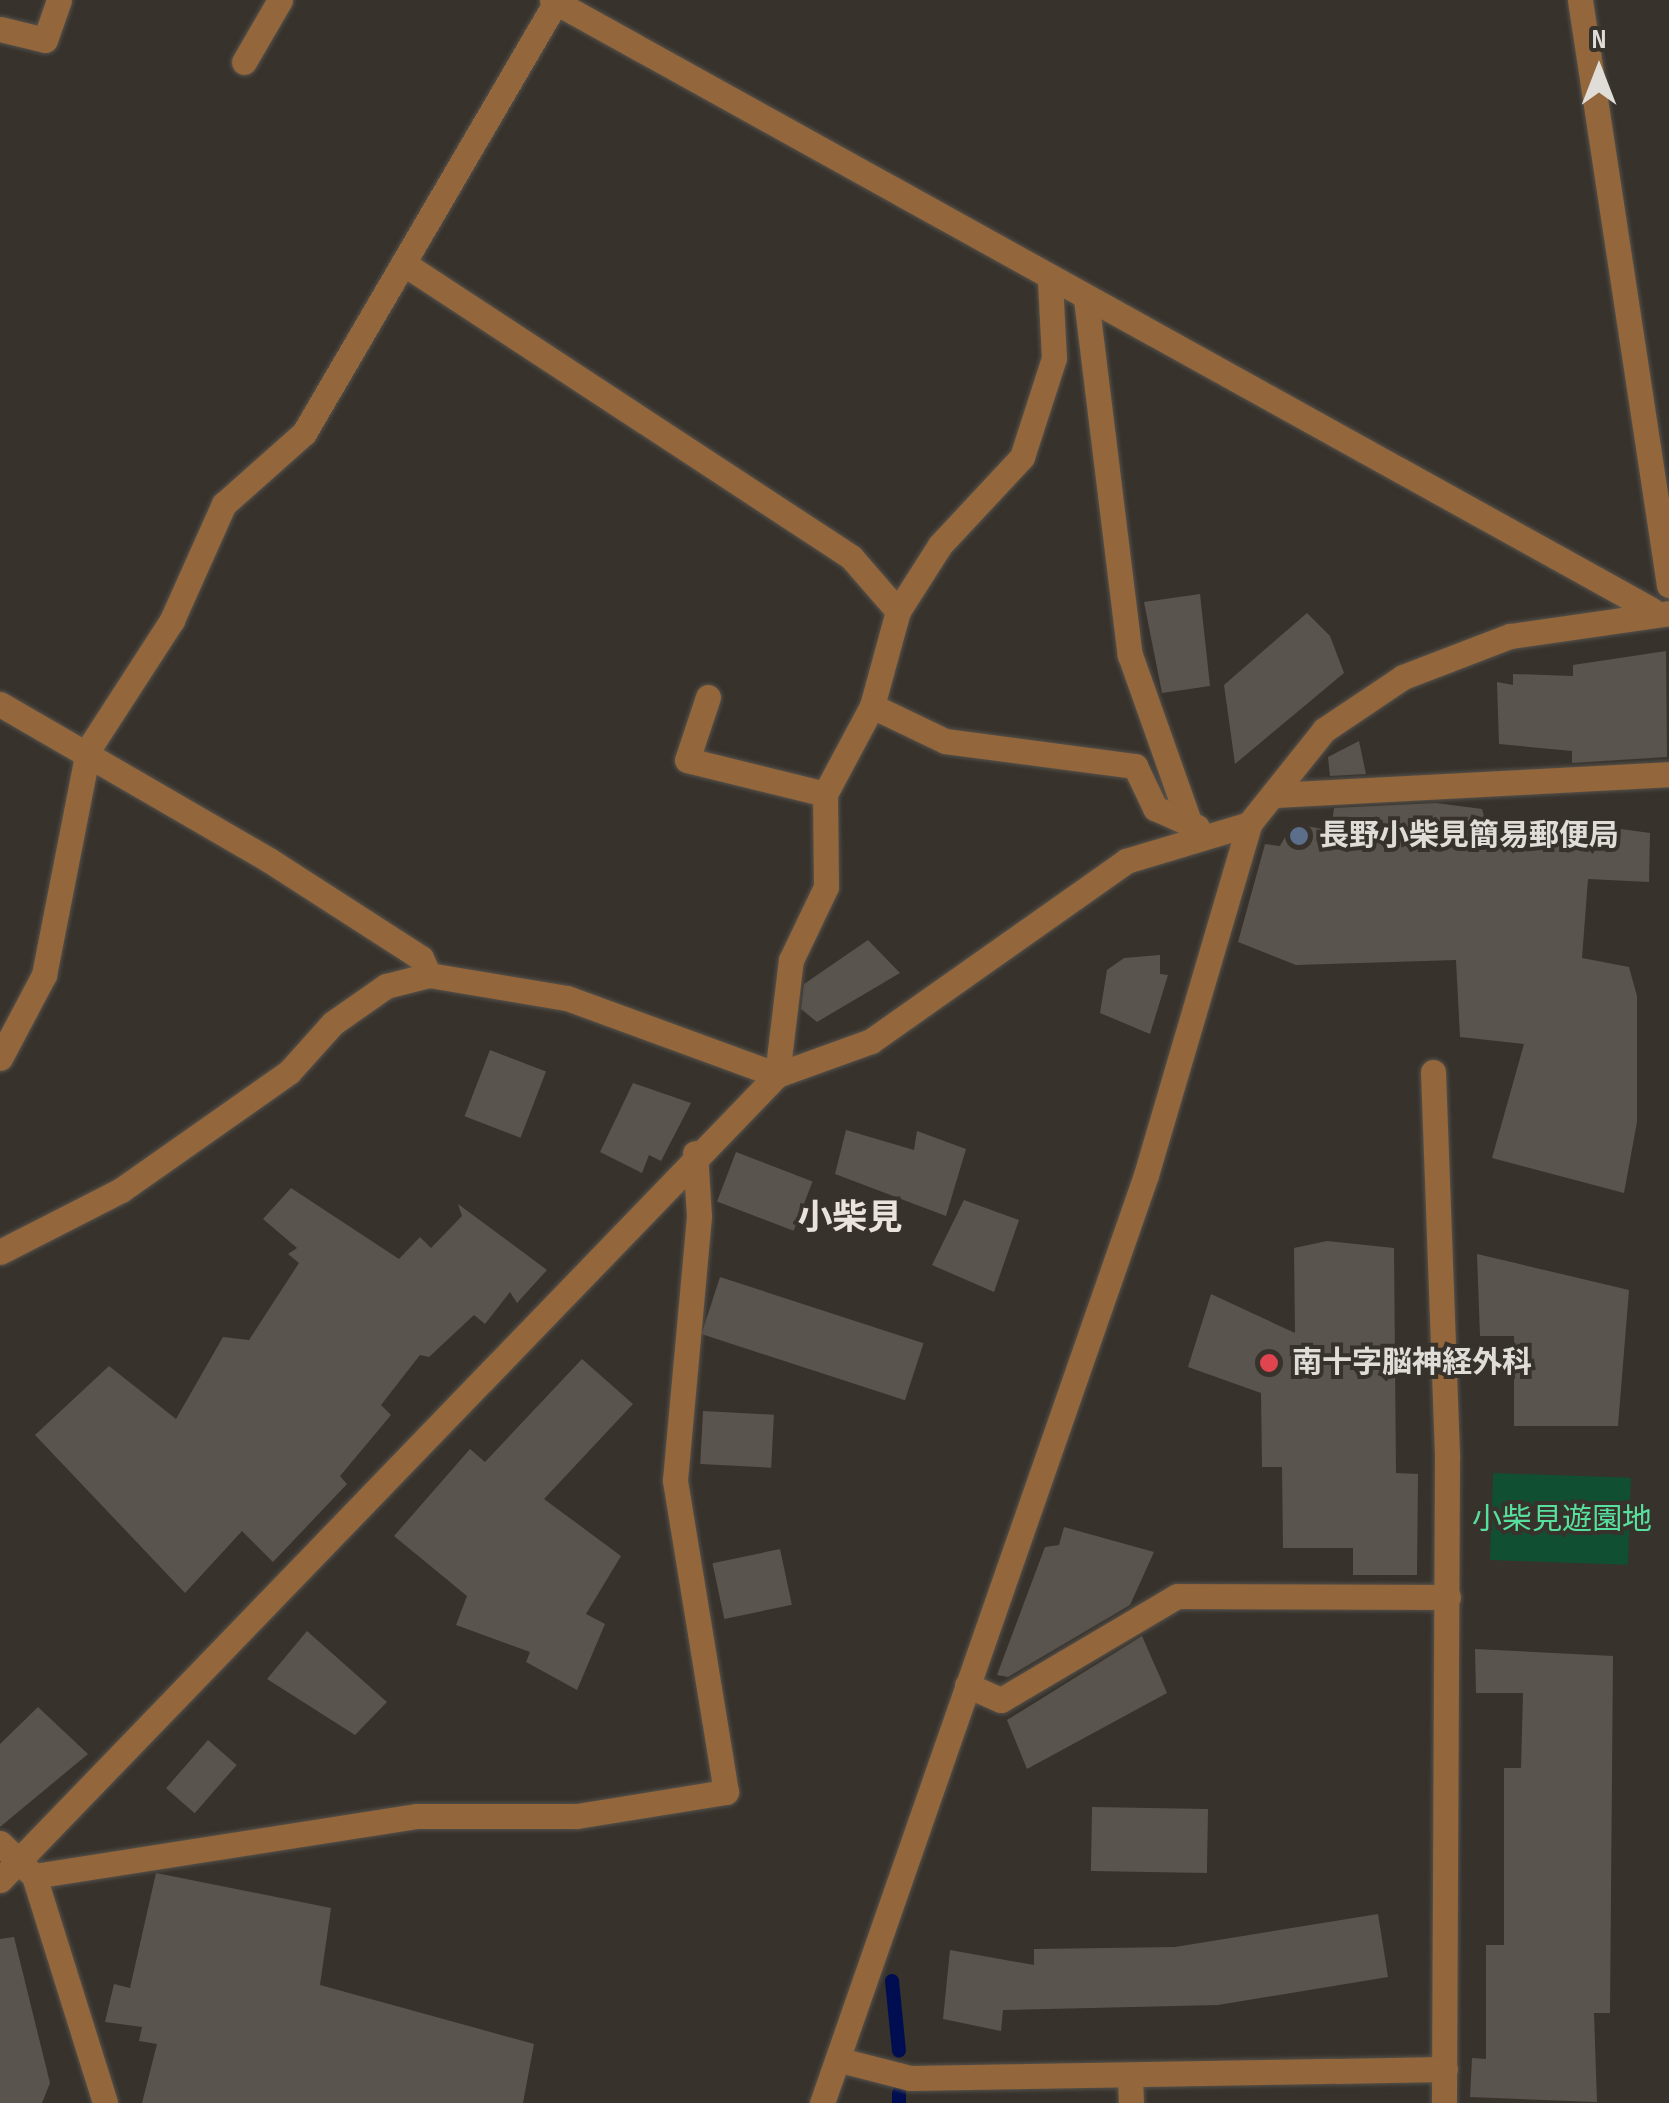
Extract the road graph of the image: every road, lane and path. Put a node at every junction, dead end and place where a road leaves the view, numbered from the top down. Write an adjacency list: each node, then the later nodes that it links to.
1 (59, 0): 5 (street)
2 (280, 0): 6 (street)
3 (1580, 0): 10 (street)
4 (555, 1): 7 (street); 8 (street)
5 (0, 29)
6 (244, 62)
7 (403, 263): 11 (street); 16 (street)
8 (1050, 281): 9 (street); 11 (street)
9 (1086, 299): 12 (street); 21 (street)
10 (1669, 585)
11 (898, 611): 15 (street)
12 (1660, 611): 19 (street)
13 (708, 697): 18 (street)
14 (0, 704): 16 (street)
15 (872, 706): 18 (street); 21 (street)
16 (88, 750): 22 (street); 23 (street)
17 (1669, 774): 19 (street)
18 (825, 794): 25 (street)
19 (1273, 794): 20 (street)
20 (1249, 824): 21 (street); 29 (street)
21 (1200, 829): 25 (street)
22 (429, 975): 25 (street); 27 (street)
23 (0, 1058)
24 (1433, 1072): 28 (street)
25 (776, 1075): 26 (street)
26 (695, 1153): 31 (street); 31 (street)
27 (0, 1252)
28 (1448, 1597): 29 (street); 34 (street)
29 (967, 1685): 33 (street)
30 (0, 1843): 31 (street)
31 (27, 1868): 32 (street); 36 (street)
32 (0, 1880)
33 (840, 2060): 35 (street); 37 (street)
34 (1444, 2069): 35 (street); 39 (street)
35 (1130, 2076): 38 (street)
36 (104, 2103)
37 (822, 2103)
38 (1131, 2103)
39 (1444, 2103)

